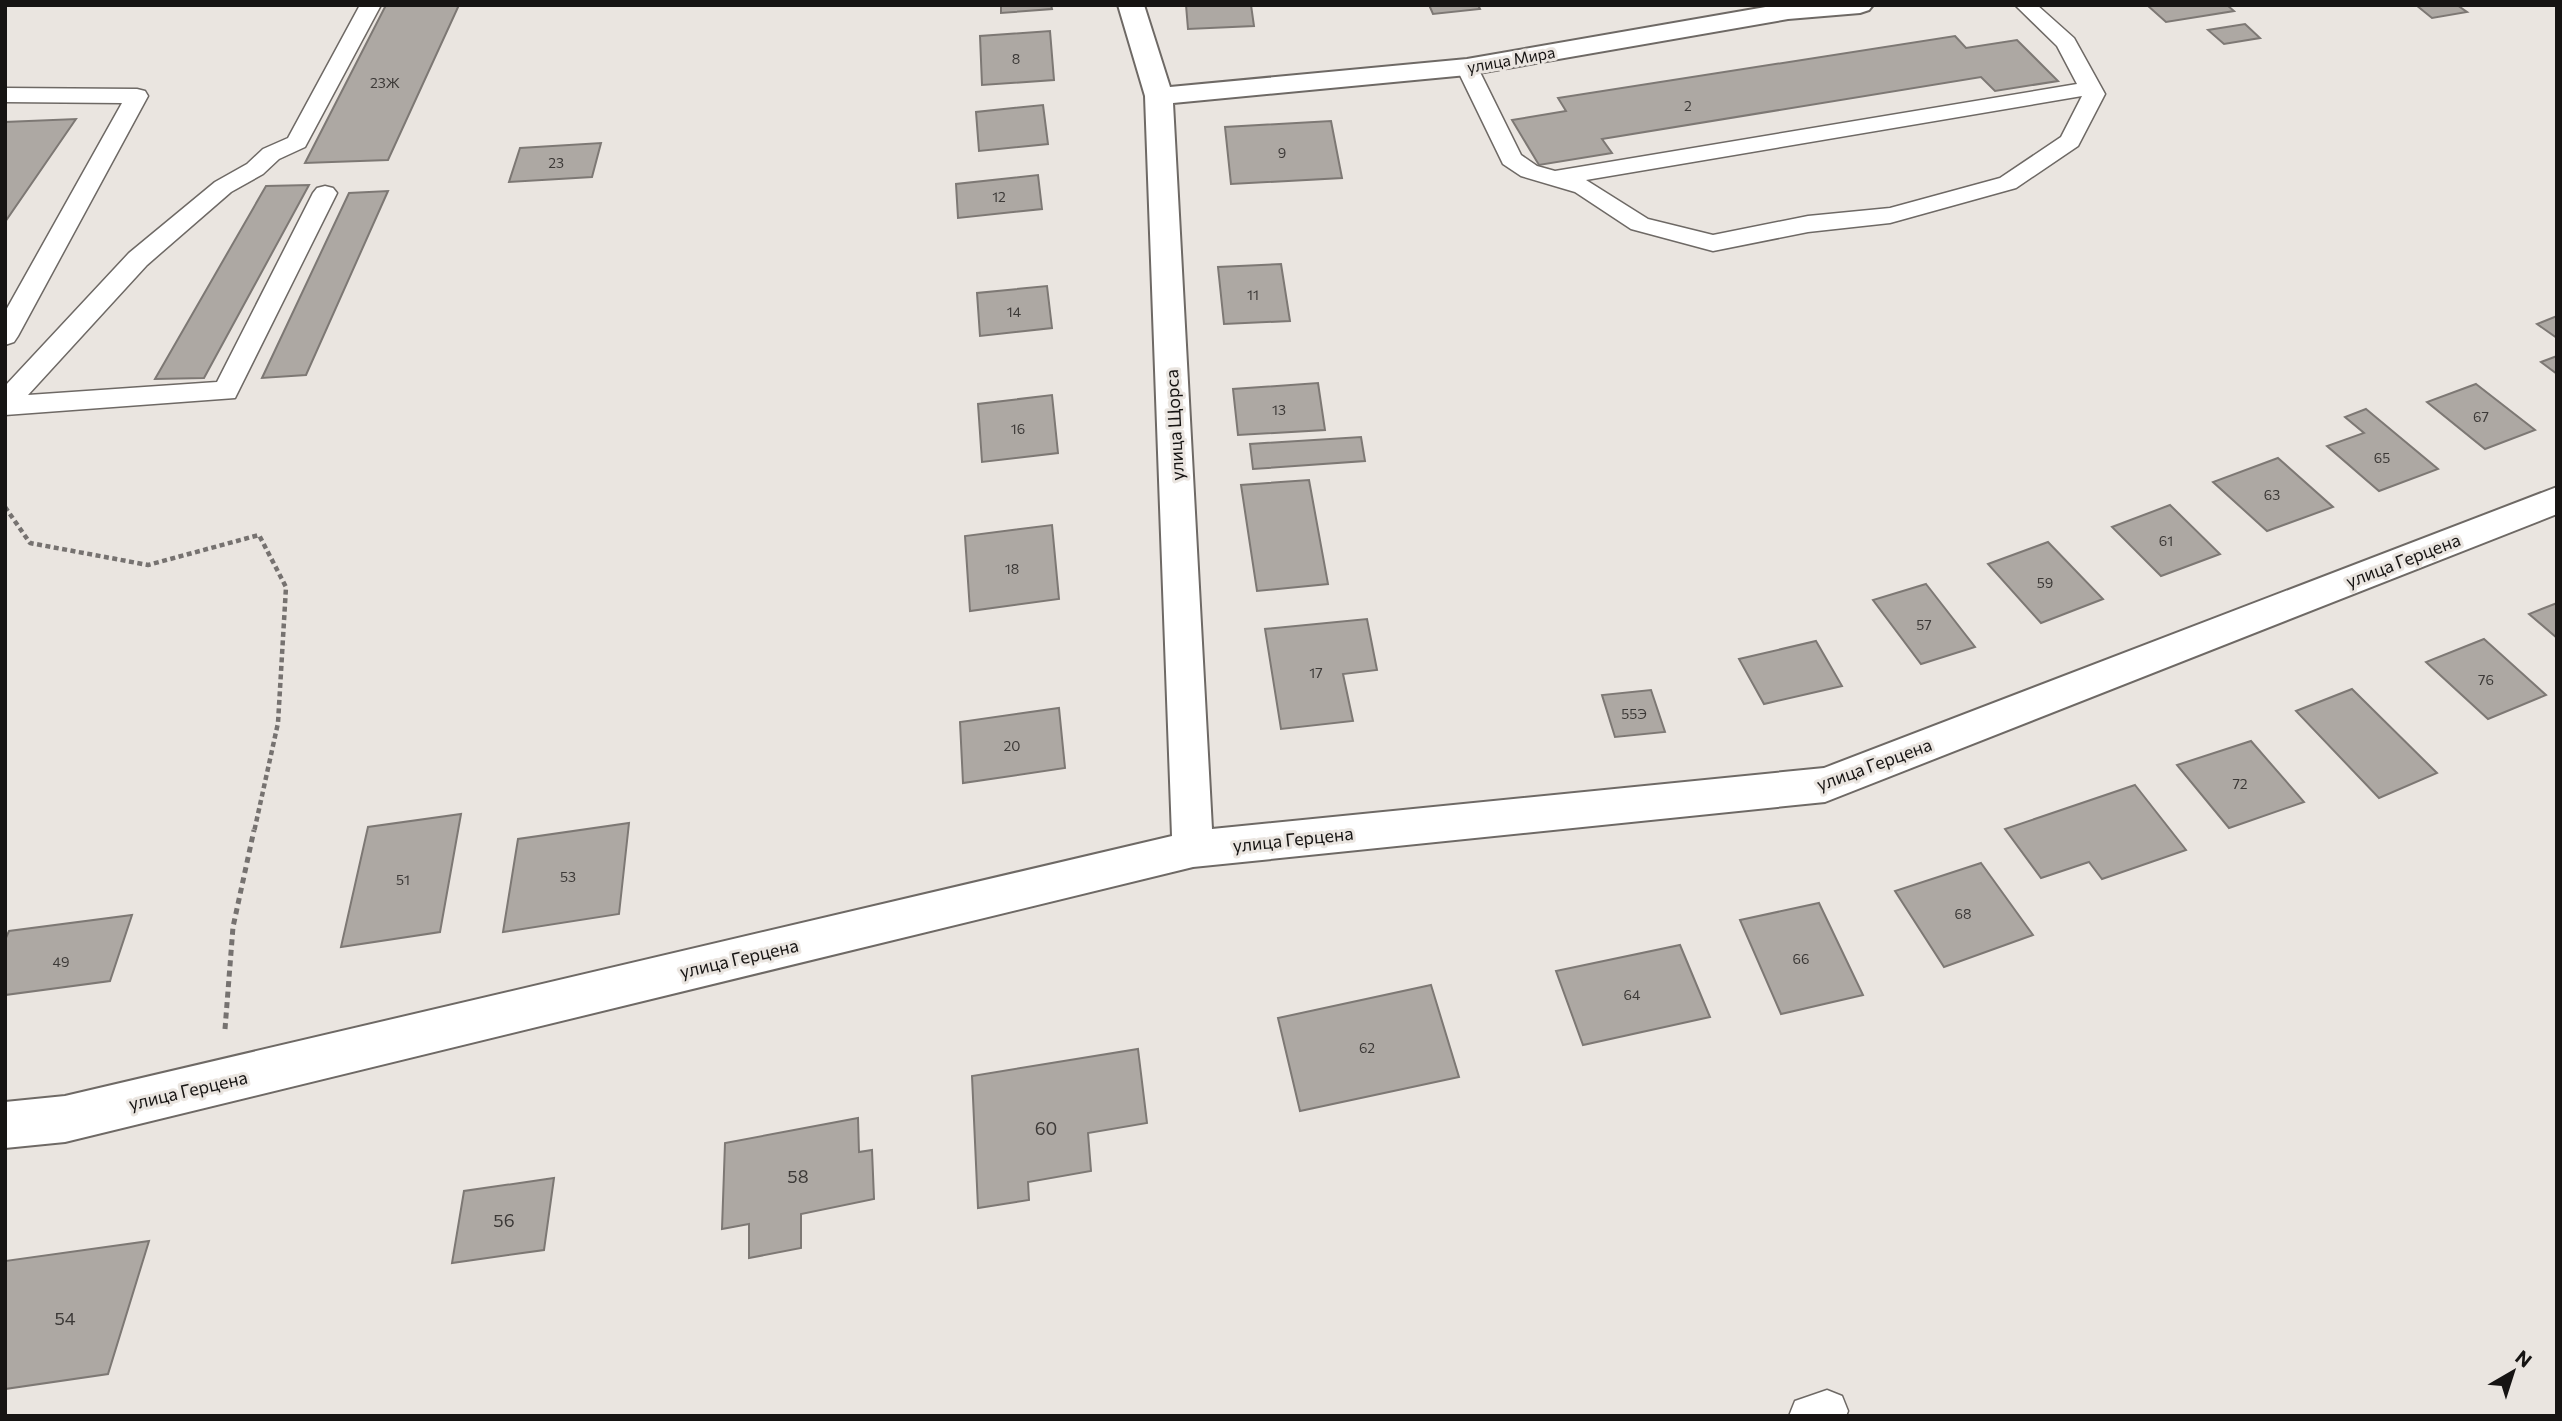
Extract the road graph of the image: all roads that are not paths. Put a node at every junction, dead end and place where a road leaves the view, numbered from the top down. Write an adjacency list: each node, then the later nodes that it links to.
1 (371, 5): 12 (lane)
2 (1131, 5): 8 (street, улица Щорса)
3 (1860, 5): 5 (street, улица Мира)
4 (2025, 5): 6 (lane)
5 (1467, 67): 8 (street, улица Мира); 9 (lane)
6 (2091, 88): 9 (lane); 9 (lane)
7 (5, 95): 11 (lane)
8 (1159, 96): 14 (street, улица Щорса)
9 (1555, 178)
10 (325, 193): 12 (lane)
11 (5, 336)
12 (5, 404)
13 (2557, 499): 14 (street, улица Герцена)
14 (1192, 849): 15 (street, улица Герцена)
15 (5, 1125)

